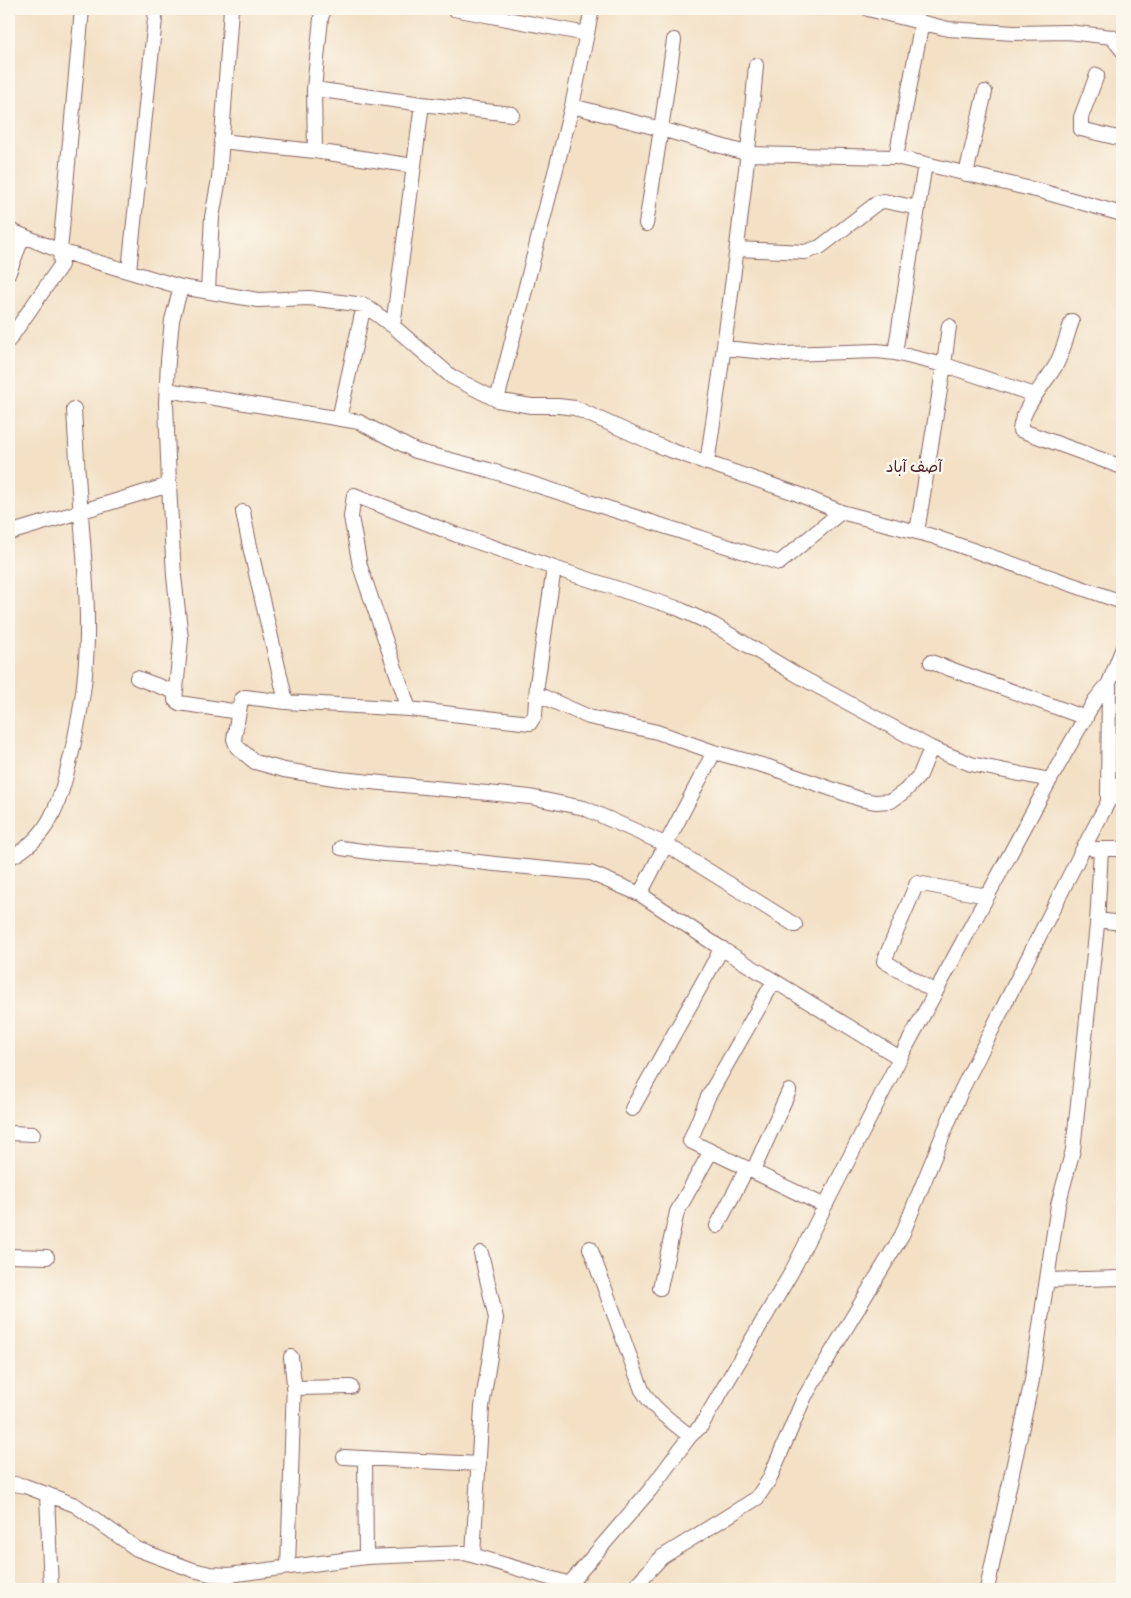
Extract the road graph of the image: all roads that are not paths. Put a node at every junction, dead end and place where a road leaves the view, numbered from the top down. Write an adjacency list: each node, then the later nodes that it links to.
1 (82, 9): 34 (street)
2 (156, 9): 35 (street)
3 (231, 9): 21 (street)
4 (324, 9): 14 (street)
5 (454, 9): 9 (street)
6 (592, 9): 9 (street)
7 (868, 9): 8 (street)
8 (922, 22): 11 (street); 24 (street)
9 (587, 34): 17 (street)
10 (674, 40): 19 (street)
11 (1122, 50)
12 (756, 65): 23 (street)
13 (1097, 75): 20 (street)
14 (314, 90): 16 (street); 22 (street)
15 (985, 92): 27 (street)
16 (422, 104): 18 (street); 26 (street)
17 (572, 106): 19 (street); 49 (street)
18 (512, 114)
19 (661, 129): 23 (street); 30 (street)
20 (1122, 139)
21 (222, 141): 22 (street); 38 (street)
22 (315, 151): 26 (street)
23 (749, 154): 24 (street); 33 (street)
24 (896, 157): 25 (street)
25 (925, 164): 27 (street); 28 (street)
26 (414, 166): 41 (street)
27 (966, 174): 29 (street)
28 (918, 208): 33 (street); 45 (street)
29 (1122, 214)
30 (646, 224)
31 (9, 230): 32 (street)
32 (24, 236): 34 (street); 36 (street)
33 (737, 250): 44 (street)
34 (60, 251): 35 (street); 43 (street)
35 (129, 271): 37 (street)
36 (9, 272)
37 (181, 287): 38 (street); 47 (street)
38 (208, 290): 39 (street)
39 (364, 304): 41 (street); 51 (street)
40 (1072, 321): 48 (street)
41 (393, 326): 49 (street)
42 (949, 326): 46 (street)
43 (9, 340)
44 (725, 348): 45 (street); 52 (street)
45 (895, 353): 46 (street)
46 (944, 365): 48 (street); 58 (street)
47 (167, 390): 51 (street); 54 (street)
48 (1035, 395): 53 (street)
49 (497, 400): 52 (street)
50 (74, 410): 55 (street)
51 (339, 419): 57 (street)
52 (707, 463): 57 (street)
53 (1122, 467)
54 (169, 485): 55 (street); 66 (street)
55 (81, 512): 59 (street); 82 (street)
56 (244, 512): 68 (street)
57 (841, 512): 58 (street)
58 (917, 532): 61 (street)
59 (9, 533)
60 (554, 568): 67 (street); 69 (street); 72 (street)
61 (1122, 602)
62 (1122, 650): 65 (street)
63 (931, 662): 71 (street)
64 (137, 678): 66 (street)
65 (1108, 683): 71 (street); 76 (street)
66 (176, 692): 70 (street)
67 (537, 694): 69 (street); 73 (street)
68 (286, 702): 69 (street); 70 (street)
69 (409, 709)
70 (239, 712): 77 (street)
71 (1086, 718): 74 (street)
72 (931, 748): 73 (street); 74 (street)
73 (714, 752): 77 (street)
74 (1050, 780): 84 (street)
75 (1122, 782): 76 (street)
76 (1108, 802): 79 (street)
77 (667, 845): 83 (street); 87 (street)
78 (341, 848): 83 (street)
79 (1083, 849): 80 (street); 121 (street)
80 (1101, 849): 81 (street); 85 (street)
81 (1122, 849)
82 (9, 858)
83 (640, 894): 88 (street)
84 (987, 896): 90 (street); 90 (street)
85 (1097, 920): 86 (street); 105 (street)
86 (1122, 923)
87 (795, 925)
88 (722, 948): 89 (street); 93 (street)
89 (774, 981): 91 (street); 96 (street)
90 (935, 992): 91 (street)
91 (900, 1058): 98 (street)
92 (789, 1091): 97 (street)
93 (632, 1109)
94 (9, 1133): 95 (street)
95 (32, 1134)
96 (711, 1151): 97 (street); 106 (street)
97 (750, 1170): 98 (street); 99 (street)
98 (825, 1206): 110 (street)
99 (717, 1226)
100 (590, 1248): 110 (street)
101 (481, 1253): 113 (street)
102 (9, 1256): 103 (street)
103 (47, 1257)
104 (1122, 1278): 105 (street)
105 (1047, 1280): 122 (street)
106 (660, 1288)
107 (291, 1357): 109 (street)
108 (351, 1387): 109 (street)
109 (293, 1388): 118 (street)
110 (690, 1436): 119 (street)
111 (344, 1457): 112 (street)
112 (365, 1458): 113 (street); 117 (street)
113 (479, 1464): 116 (street)
114 (9, 1483): 115 (street)
115 (47, 1494): 118 (street); 120 (street)
116 (473, 1555): 117 (street); 119 (street)
117 (366, 1557): 118 (street)
118 (288, 1567)
119 (571, 1587)
120 (51, 1589)
121 (632, 1589)
122 (988, 1589)

